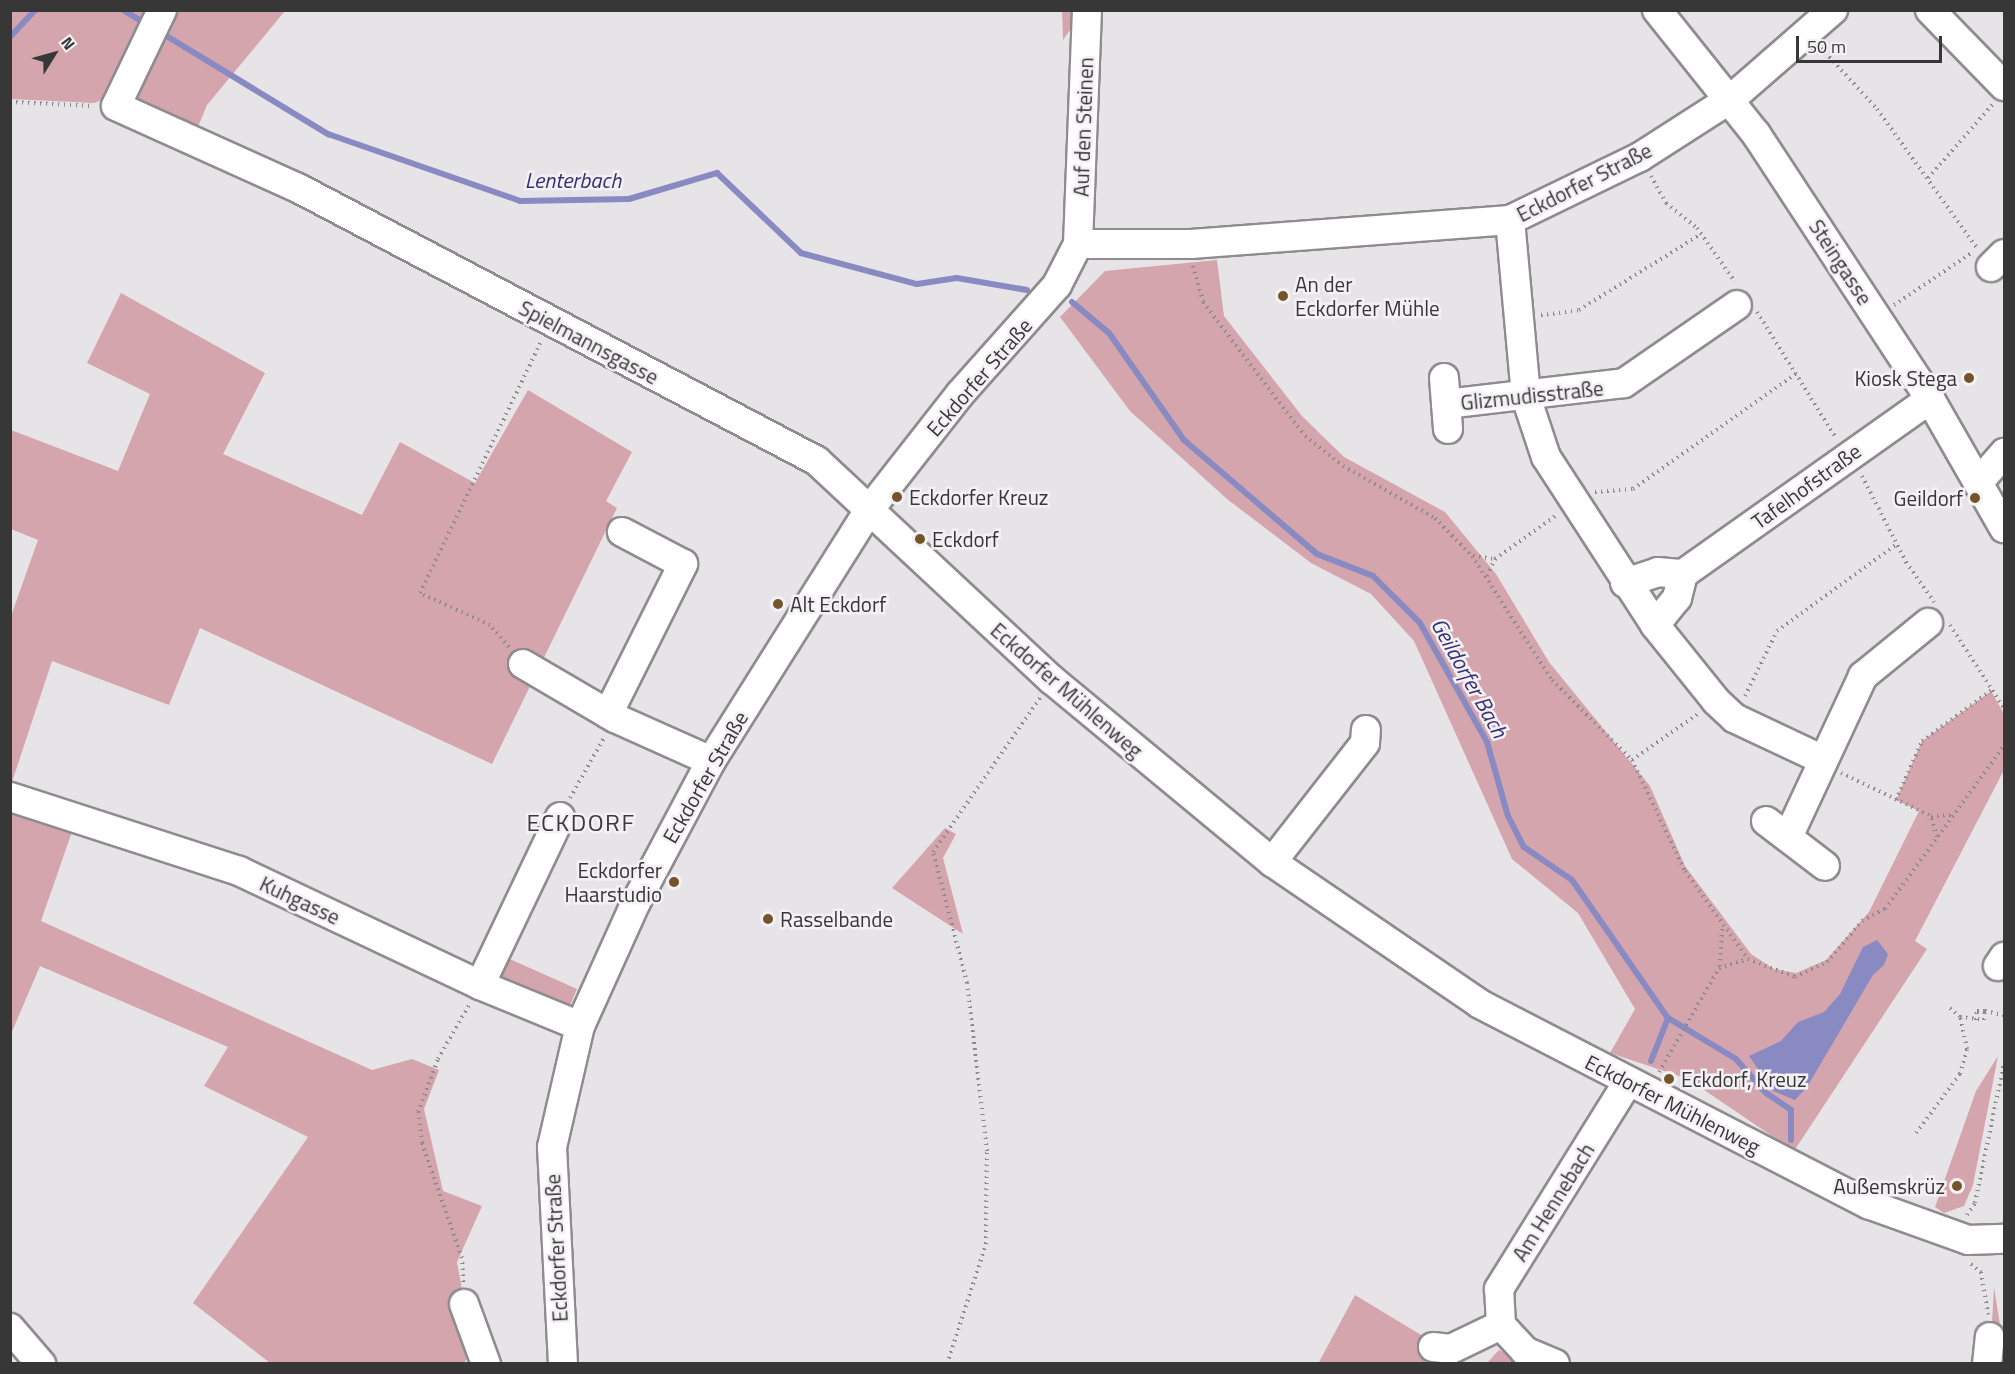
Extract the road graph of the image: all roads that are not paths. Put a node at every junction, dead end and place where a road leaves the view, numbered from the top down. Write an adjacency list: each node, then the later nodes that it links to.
1 (1087, 10): 9 (street, Auf den Steinen)
2 (1657, 10): 7 (street, Steingasse)
3 (1833, 10): 7 (street, Eckdorfer Straße)
4 (1930, 10): 6 (street)
5 (154, 23): 16 (street, Spielmannsgasse)
6 (2001, 93)
7 (1732, 98): 8 (street, Eckdorfer Straße); 12 (street, Steingasse)
8 (1510, 220): 9 (street, Eckdorfer Straße); 11 (street)
9 (1078, 244): 16 (street, Eckdorfer Straße)
10 (1743, 300): 11 (street, Glizmudisstraße)
11 (1526, 397): 13 (street, Glizmudisstraße); 20 (street)
12 (1930, 399): 15 (street, Steingasse); 19 (street, Tafelhofstraße)
13 (1446, 404)
14 (2004, 453): 15 (street)
15 (1978, 483): 17 (street, Steingasse)
16 (869, 510): 27 (street, Eckdorfer Straße); 30 (street, Eckdorfer Mühlenweg)
17 (2004, 528)
18 (622, 532): 24 (street)
19 (1683, 574): 20 (street); 22 (street)
20 (1625, 583): 22 (street)
21 (1939, 619): 26 (street)
22 (1655, 626): 26 (street)
23 (523, 664): 24 (street)
24 (612, 716): 27 (street)
25 (1366, 730): 30 (street)
26 (1821, 759): 31 (street)
27 (711, 761): 33 (street, Eckdorfer Straße)
28 (10, 797): 32 (street, Kuhgasse)
29 (560, 817): 32 (street)
30 (1272, 862): 34 (street, Eckdorfer Mühlenweg)
31 (1825, 866)
32 (480, 985): 33 (street, Kuhgasse)
33 (580, 1026): 42 (street, Eckdorfer Straße)
34 (1637, 1087): 35 (street, Eckdorfer Mühlenweg); 37 (street, Am Hennebach)
35 (2004, 1239)
36 (464, 1304): 41 (street)
37 (1501, 1325): 39 (street); 43 (street)
38 (10, 1328): 40 (street)
39 (1433, 1347)
40 (41, 1364)
41 (486, 1364)
42 (563, 1364)
43 (1556, 1364)

